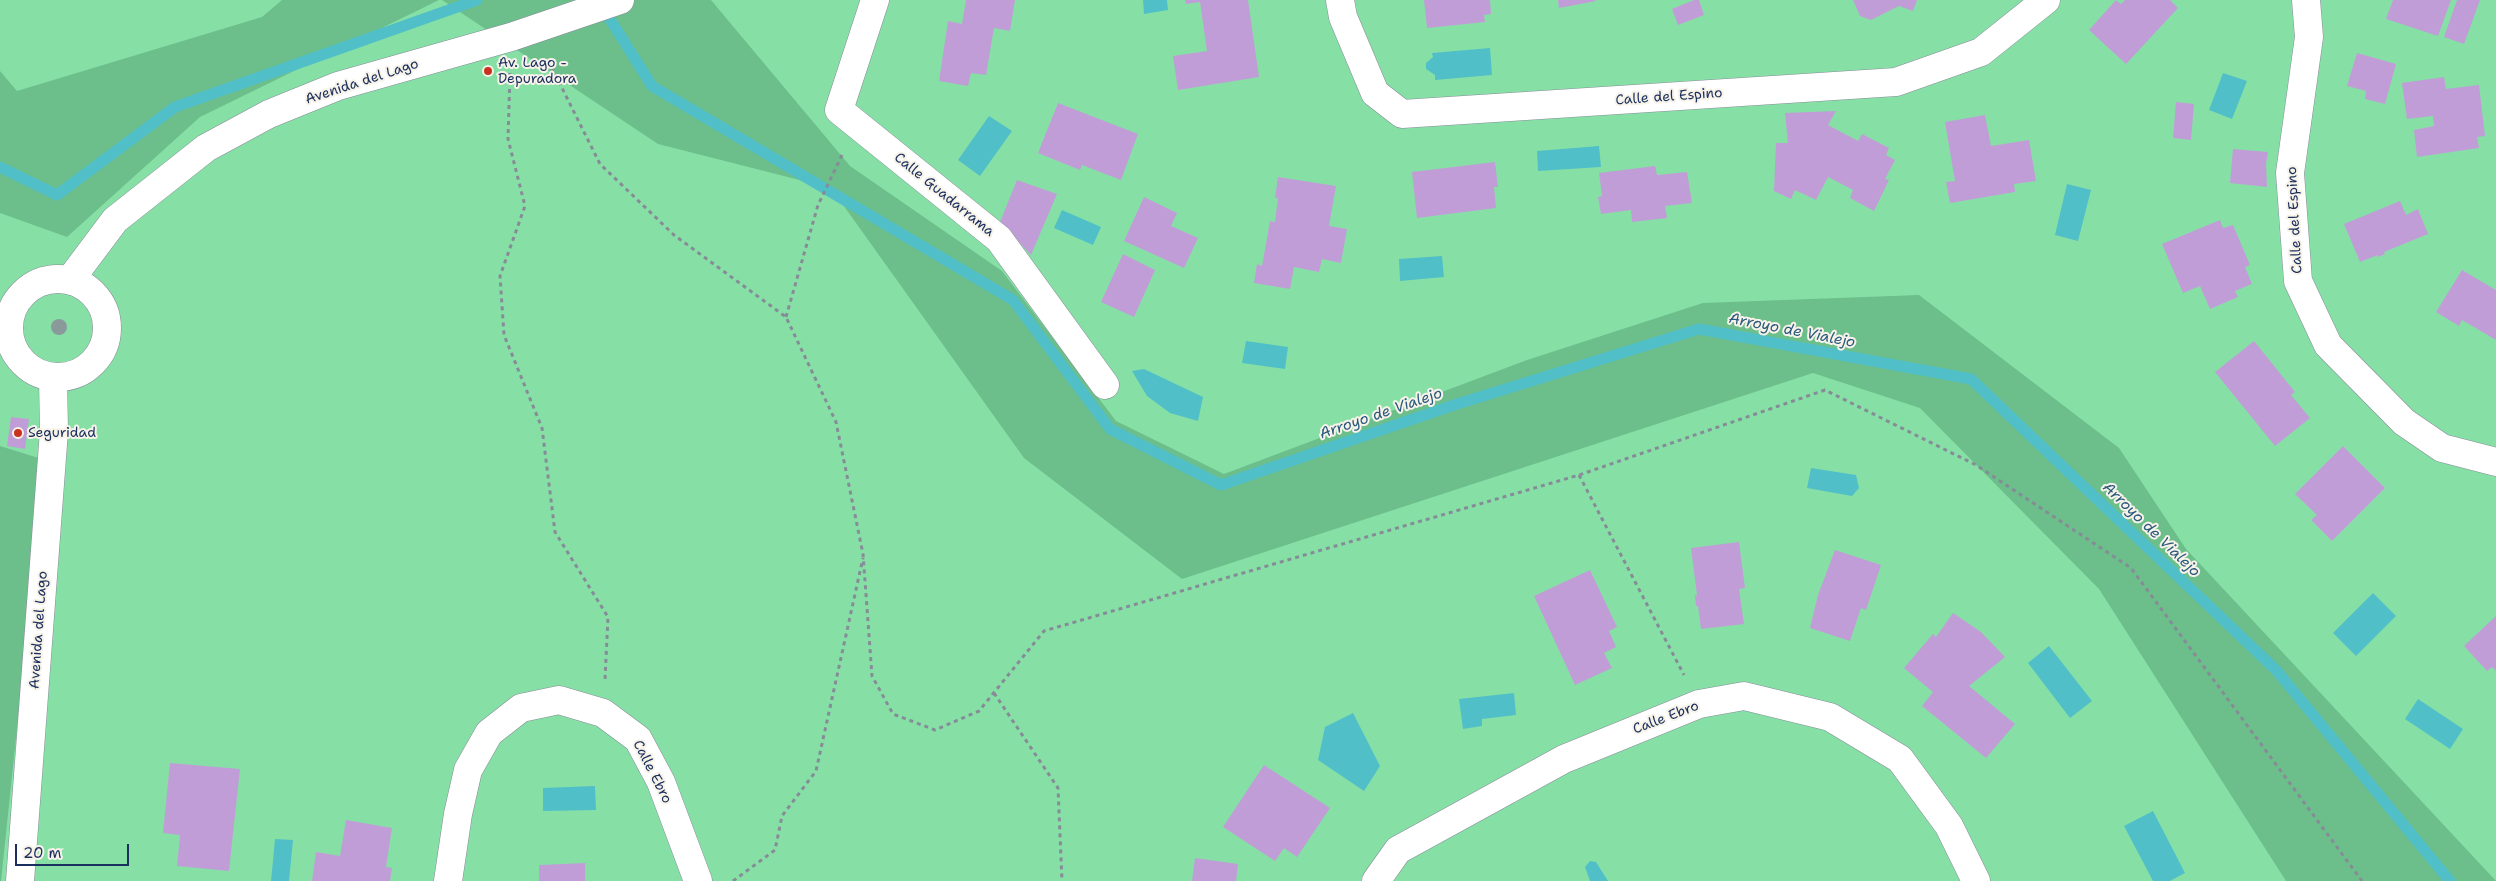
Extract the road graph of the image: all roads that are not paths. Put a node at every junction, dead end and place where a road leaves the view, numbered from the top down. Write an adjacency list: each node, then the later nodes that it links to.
1 (620, 0): 6 (street, Avenida del Lago)
2 (875, 0): 9 (street, Calle Guadarrama)
3 (1340, 0): 4 (street, Calle del Espino)
4 (2046, 0)
5 (2306, 0): 10 (street, Calle del Espino)
6 (70, 280): 7 (street); 8 (street)
7 (4, 336): 8 (street)
8 (53, 378): 11 (street, Avenida del Lago)
9 (1105, 385)
10 (2496, 462)
11 (20, 881)
12 (448, 881): 13 (street, Calle Ebro)
13 (698, 881)
14 (1376, 881): 15 (street, Calle Ebro)
15 (1976, 881)

